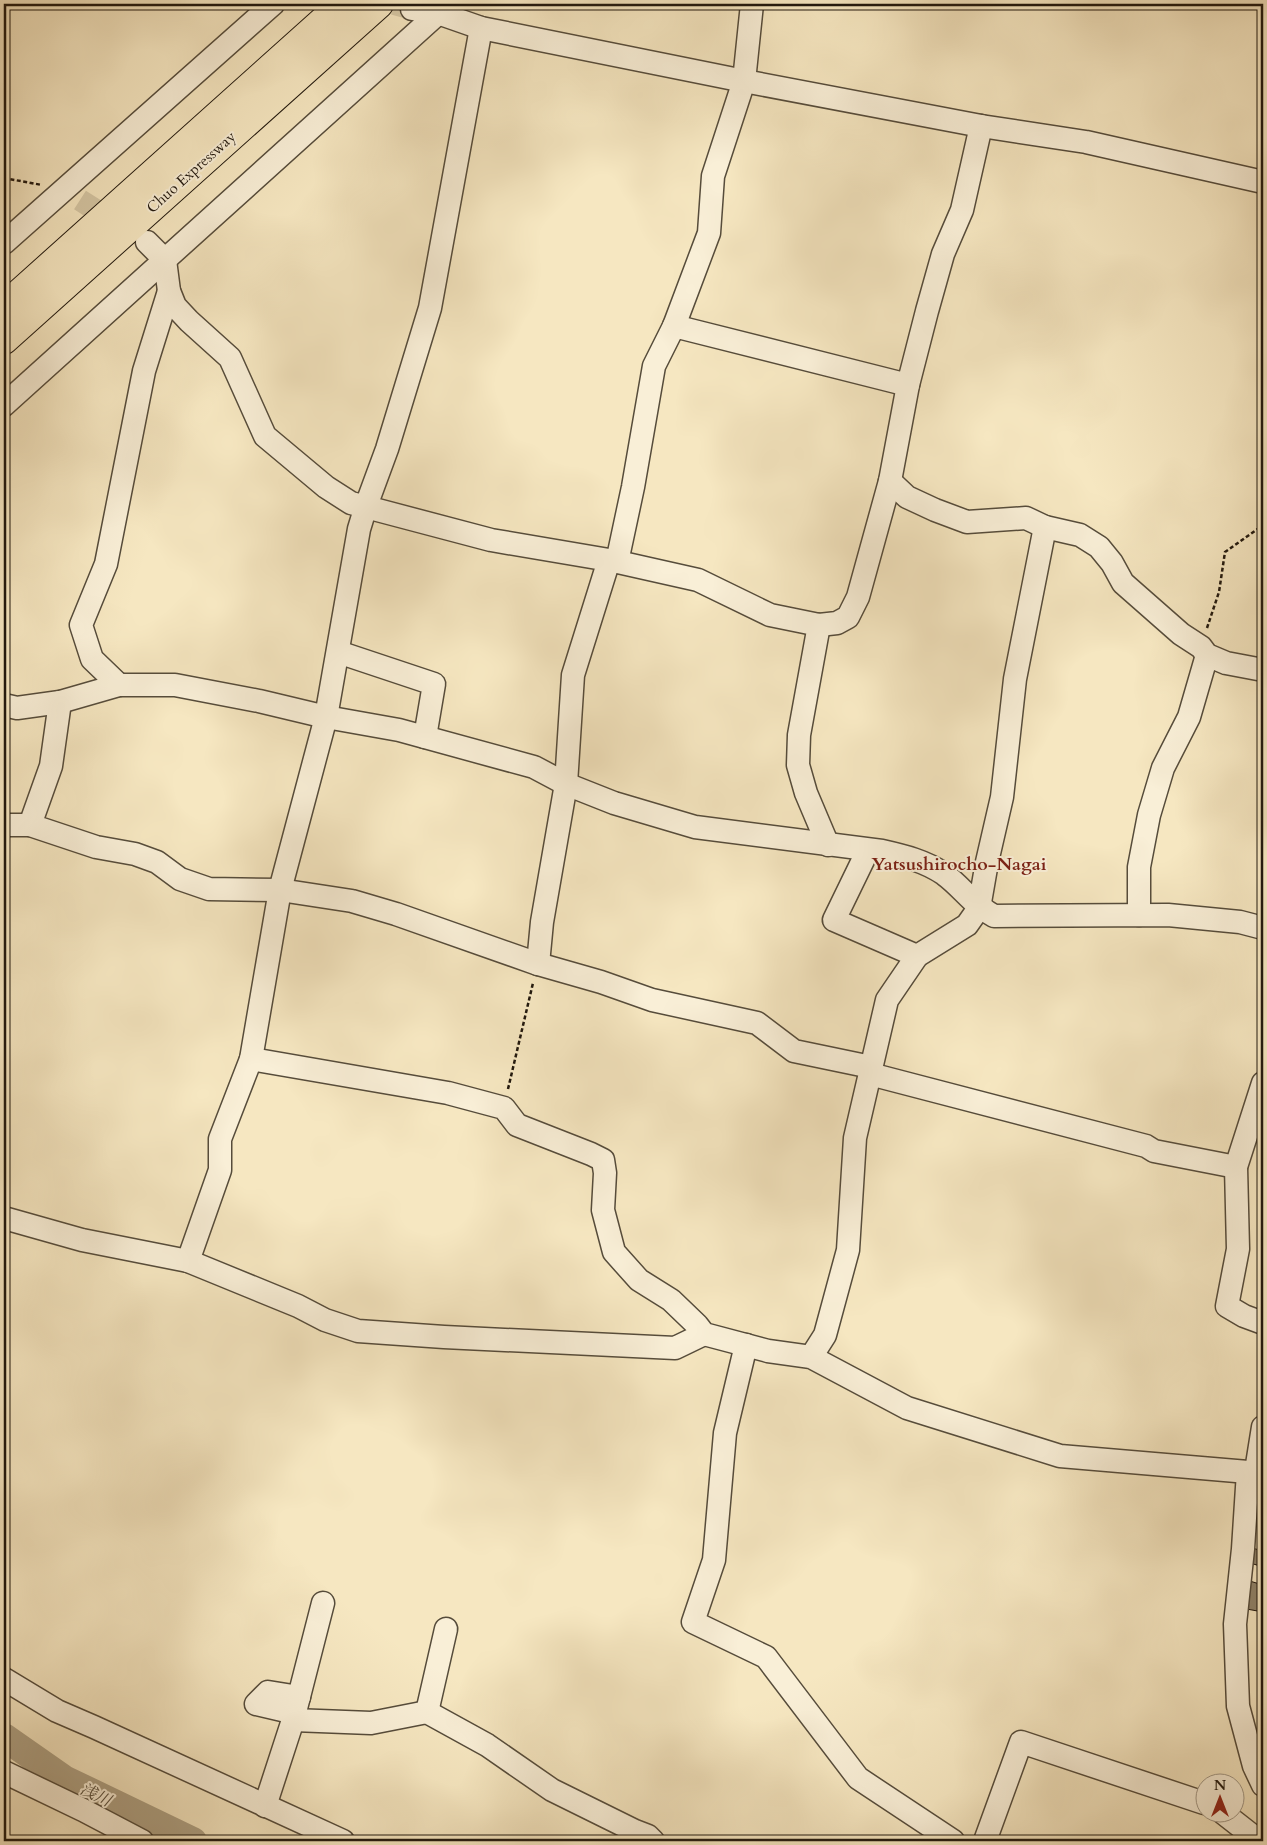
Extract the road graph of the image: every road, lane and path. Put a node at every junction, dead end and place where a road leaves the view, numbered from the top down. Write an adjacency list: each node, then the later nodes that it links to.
1 (273, 4): 12 (street)
2 (342, 4): 17 (highway, Chuo Expressway)
3 (379, 4): 19 (highway, Chuo Expressway)
4 (752, 4): 8 (street)
5 (443, 8): 6 (street); 7 (street); 15 (street)
6 (412, 9)
7 (481, 28): 8 (street); 23 (street)
8 (744, 81): 9 (street); 18 (street)
9 (981, 126): 11 (street); 20 (street)
10 (4, 178): 12 (path)
11 (1263, 182)
12 (72, 195): 14 (street)
13 (147, 242): 15 (street)
14 (4, 243)
15 (165, 260): 16 (street); 21 (street)
16 (169, 291): 23 (street); 31 (street)
17 (4, 307)
18 (674, 326): 20 (street); 26 (street)
19 (4, 340)
20 (908, 385): 22 (street)
21 (4, 405)
22 (890, 481): 25 (street); 27 (street)
23 (366, 506): 26 (street); 29 (street)
24 (1263, 518): 28 (path)
25 (1045, 528): 28 (street); 42 (street)
26 (613, 561): 27 (street); 36 (street)
27 (819, 625): 39 (street)
28 (1204, 651): 30 (street); 43 (street)
29 (338, 652): 34 (street); 35 (street)
30 (1263, 670)
31 (119, 685): 32 (street); 34 (street)
32 (60, 702): 33 (street); 38 (street)
33 (4, 705)
34 (326, 717): 35 (street); 41 (street)
35 (425, 737): 36 (street)
36 (566, 784): 39 (street); 46 (street)
37 (4, 825): 38 (street)
38 (30, 825): 41 (street)
39 (828, 845): 40 (street)
40 (868, 850): 42 (street); 45 (street)
41 (280, 890): 46 (street); 47 (street)
42 (980, 908): 43 (street); 45 (street)
43 (1139, 915): 44 (street)
44 (1263, 927)
45 (917, 956): 48 (street)
46 (538, 964): 48 (street); 50 (path)
47 (251, 1059): 50 (street); 53 (street)
48 (871, 1071): 51 (street); 57 (street)
49 (1263, 1083): 51 (street)
50 (504, 1108): 55 (street)
51 (1236, 1167): 54 (street)
52 (4, 1218): 53 (street)
53 (188, 1261): 55 (street)
54 (1263, 1323)
55 (704, 1334): 56 (street)
56 (746, 1345): 57 (street); 73 (street)
57 (811, 1356): 59 (street)
58 (1263, 1427): 59 (street)
59 (1256, 1472): 66 (street)
60 (323, 1602): 63 (street)
61 (446, 1629): 64 (street)
62 (4, 1680): 68 (street)
63 (296, 1710): 64 (street); 68 (street)
64 (427, 1712): 72 (street)
65 (4, 1772): 70 (street)
66 (1263, 1785)
67 (1194, 1801): 74 (street)
68 (265, 1806): 71 (street)
69 (1235, 1822): 75 (street)
70 (142, 1841)
71 (343, 1841)
72 (653, 1841)
73 (952, 1841)
74 (985, 1841)
75 (1260, 1841)

